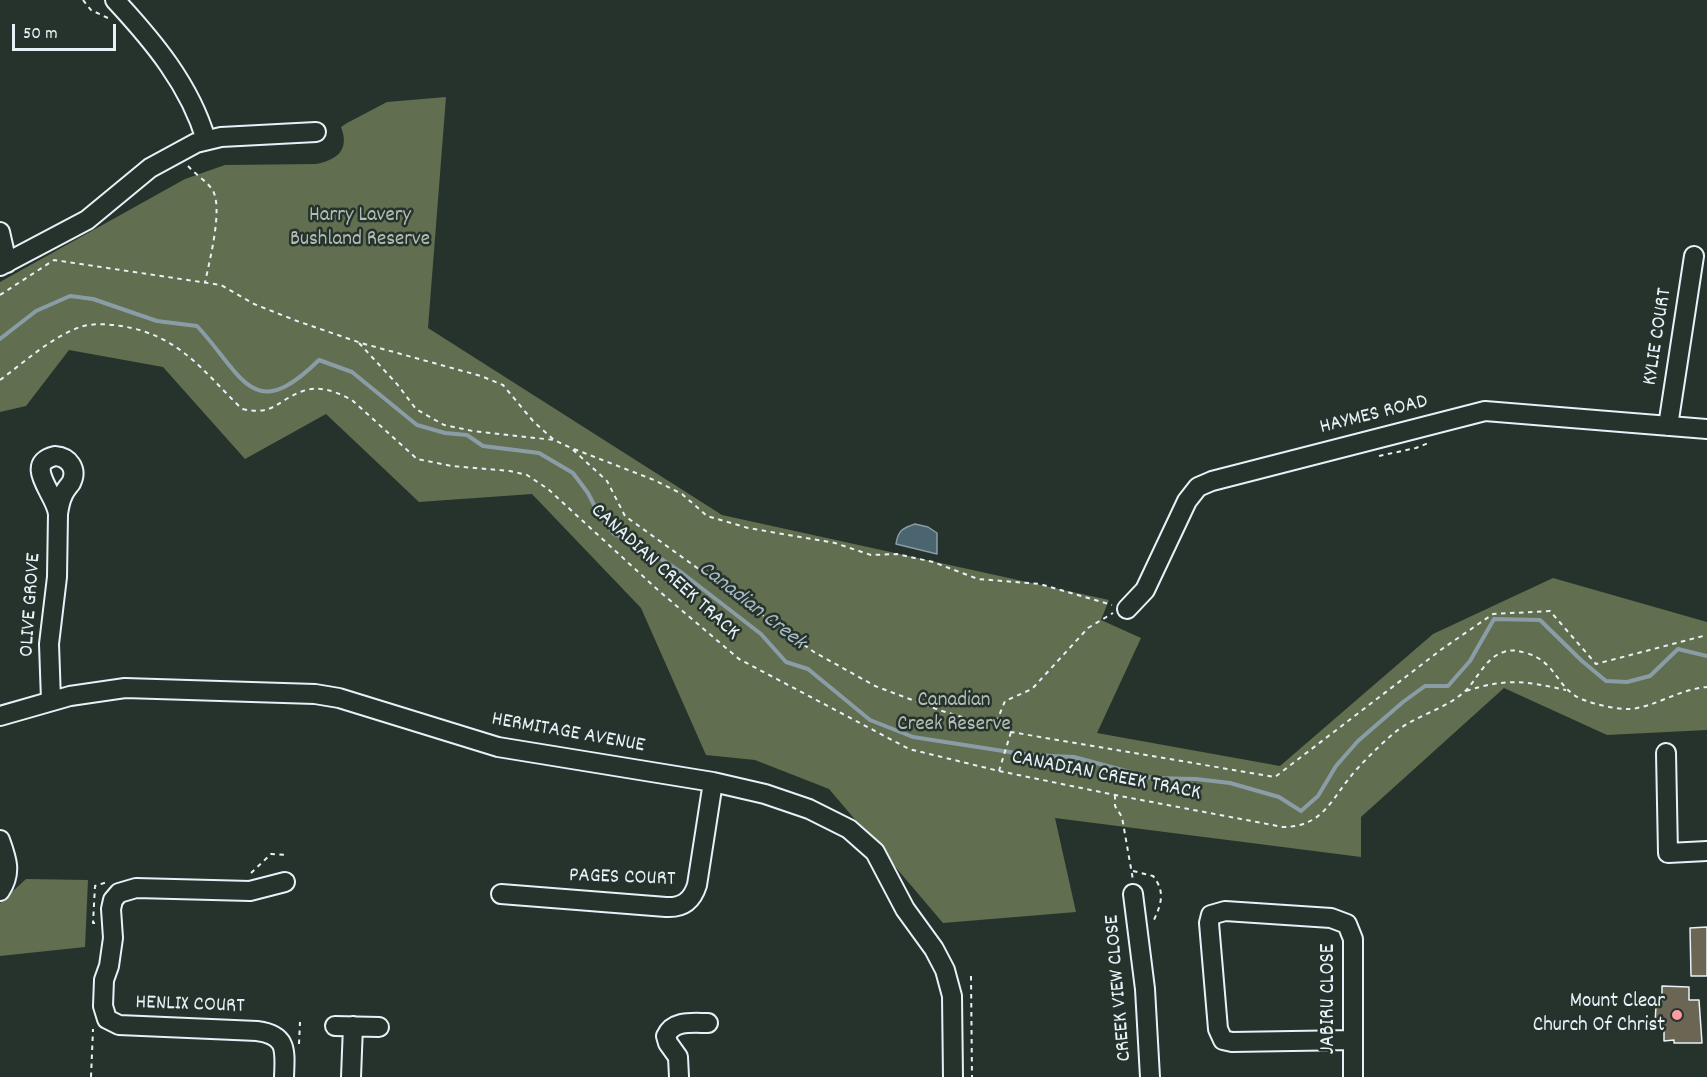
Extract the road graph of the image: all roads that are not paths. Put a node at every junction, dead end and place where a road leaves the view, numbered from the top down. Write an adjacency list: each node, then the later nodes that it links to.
1 (115, 0): 3 (street)
2 (316, 132): 3 (street)
3 (206, 140): 6 (street)
4 (0, 232): 6 (street)
5 (1694, 256): 7 (street, KYLIE COURT)
6 (3, 265)
7 (1668, 426): 8 (street, HAYMES ROAD); 10 (street, HAYMES ROAD)
8 (1707, 429)
9 (58, 513): 11 (street, OLIVE GROVE)
10 (1119, 612)
11 (51, 700): 12 (street, HERMITAGE AVENUE); 14 (street, HERMITAGE AVENUE)
12 (0, 716)
13 (1666, 753): 16 (street)
14 (713, 782): 19 (street, PAGES COURT); 27 (street, HERMITAGE AVENUE)
15 (0, 840): 18 (street)
16 (1707, 851)
17 (285, 882): 24 (street, HENLIX COURT)
18 (0, 891)
19 (501, 894)
20 (1133, 894): 28 (street, CREEK VIEW CLOSE)
21 (708, 1023): 26 (street)
22 (379, 1027): 25 (street)
23 (1353, 1041): 23 (street, JABIRU CLOSE); 29 (street, JABIRU CLOSE)
24 (284, 1077)
25 (351, 1077)
26 (679, 1077)
27 (953, 1077)
28 (1150, 1077)
29 (1353, 1077)

